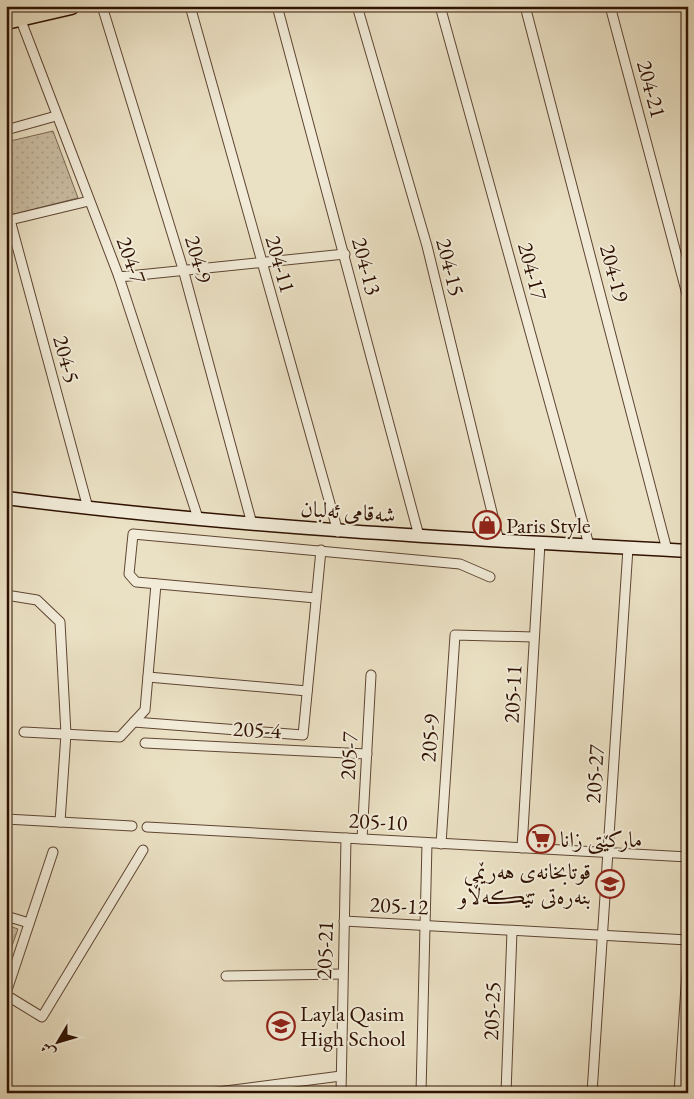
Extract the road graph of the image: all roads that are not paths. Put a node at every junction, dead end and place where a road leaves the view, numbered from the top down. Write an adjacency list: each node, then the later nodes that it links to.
1 (71, 6): 9 (highway)
2 (102, 6): 16 (street, 204-9)
3 (190, 6): 15 (street, 204-11)
4 (277, 6): 14 (street, 204-13)
5 (357, 6): 25 (street, 204-15)
6 (440, 6): 27 (street, 204-17)
7 (525, 6): 30 (street, 204-19)
8 (610, 6): 18 (street, 204-21)
9 (13, 19): 10 (street, 204-7)
10 (56, 116): 11 (street); 12 (street, 204-7)
11 (6, 130)
12 (89, 201): 13 (street); 17 (street, 204-7)
13 (8, 221): 20 (street, 204-5)
14 (345, 254): 15 (street); 24 (street, 204-13)
15 (261, 262): 16 (street); 23 (street, 204-11)
16 (183, 269): 17 (street); 22 (street, 204-9)
17 (119, 277): 21 (street, 204-7)
18 (688, 298)
19 (6, 498): 20 (street, شەقامی ئەلبان)
20 (88, 508): 21 (street, شەقامی ئەلبان)
21 (198, 518): 22 (street, شەقامی ئەلبان)
22 (252, 524): 23 (street, شەقامی ئەلبان)
23 (338, 532): 24 (street, شەقامی ئەلبان)
24 (419, 536): 25 (street, شەقامی ئەلبان)
25 (499, 541): 26 (street, شەقامی ئەلبان)
26 (540, 543): 27 (street, شەقامی ئەلبان); 36 (street, 205-11)
27 (589, 545): 28 (street, شەقامی ئەلبان)
28 (628, 548): 30 (street, شەقامی ئەلبان); 56 (street, 205-27)
29 (321, 550): 32 (street); 33 (street); 35 (street)
30 (667, 550): 31 (street, شەقامی ئەلبان)
31 (688, 551)
32 (490, 577)
33 (156, 584): 35 (street); 38 (street)
34 (6, 595): 42 (street)
35 (316, 598): 39 (street)
36 (534, 637): 52 (street, 205-9); 53 (street, 205-11)
37 (371, 676): 44 (street, 205-7)
38 (148, 677): 39 (street); 40 (street)
39 (307, 691): 40 (street)
40 (134, 722): 42 (street)
41 (24, 732): 42 (street)
42 (66, 734): 46 (street)
43 (145, 743): 44 (street, 205-4)
44 (367, 754): 50 (street, 205-7)
45 (6, 819): 46 (street)
46 (60, 822): 47 (street)
47 (132, 826)
48 (147, 827): 49 (street, 205-10)
49 (346, 838): 50 (street, 205-10); 59 (street, 205-21)
50 (362, 839): 51 (street, 205-10)
51 (428, 843): 52 (street, 205-10); 61 (street)
52 (441, 844): 53 (street, 205-10)
53 (522, 848): 56 (street, 205-10)
54 (143, 850): 68 (street)
55 (53, 852): 60 (street)
56 (608, 853): 57 (street, 205-10); 63 (street, 205-27)
57 (688, 857)
58 (6, 916): 60 (street)
59 (344, 921): 61 (street, 205-12); 66 (street, 205-21)
60 (29, 923): 68 (street)
61 (425, 926): 62 (street, 205-12); 72 (street)
62 (512, 931): 63 (street, 205-12); 73 (street, 205-25)
63 (602, 936): 64 (street, 205-12); 74 (street, 205-27)
64 (688, 940)
65 (688, 956): 75 (street)
66 (342, 974): 67 (street); 69 (street, 205-21)
67 (226, 976)
68 (7, 988)
69 (341, 1076): 70 (street); 71 (street, 205-21)
70 (210, 1093)
71 (341, 1093)
72 (421, 1093)
73 (506, 1093)
74 (592, 1093)
75 (679, 1093)

